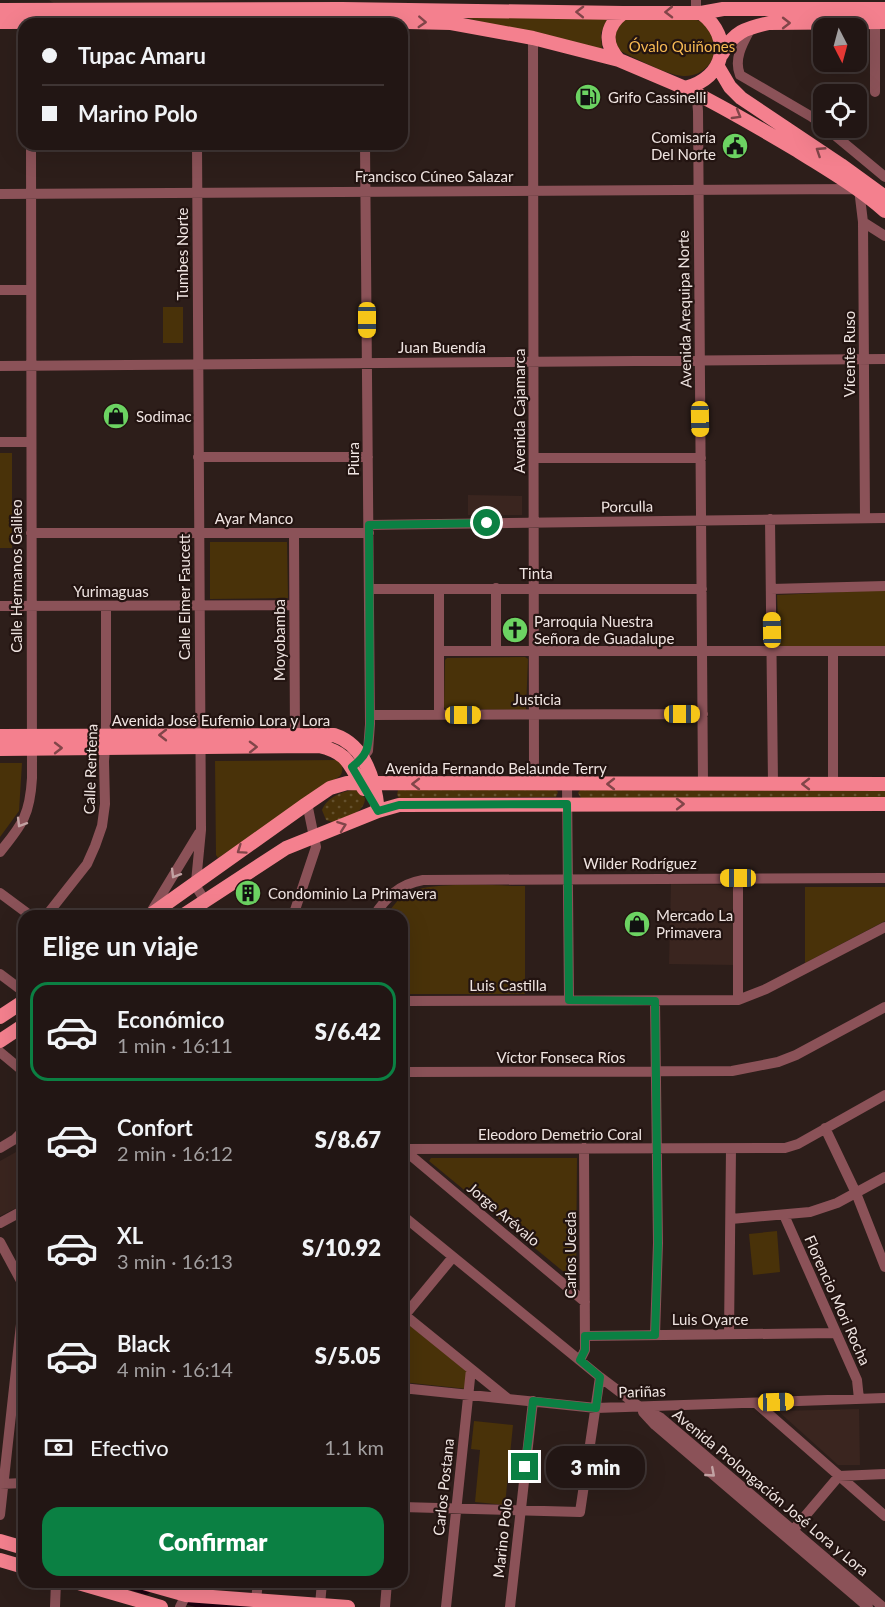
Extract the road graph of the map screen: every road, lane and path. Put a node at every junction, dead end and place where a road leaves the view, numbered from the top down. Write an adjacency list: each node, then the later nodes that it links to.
1 (768, 4): 3 (main road); 4 (main road)
2 (537, 6): 6 (main road, one-way to 2); 7 (main road)
3 (698, 8): 6 (main road, one-way to 6); 15 (main road)
4 (885, 9)
5 (0, 10): 7 (main road)
6 (623, 13): 14 (main road)
7 (31, 14): 8 (main road); 9 (main road)
8 (104, 18)
9 (0, 22)
10 (880, 22): 12 (main road, one-way to 10); 17 (street)
11 (408, 23): 13 (main road, one-way to 13)
12 (752, 26): 15 (main road); 18 (street)
13 (533, 38): 14 (main road); 25 (street, Avenida Cajamarca)
14 (619, 60): 16 (main road)
15 (719, 61): 16 (main road); 24 (main road, one-way to 15)
16 (692, 89): 24 (main road, one-way to 24); 26 (street, Avenida Arequipa Norte)
17 (875, 92)
18 (813, 118)
19 (839, 138): 23 (street)
20 (31, 150): 30 (street, Calle Hermanos Galileo)
21 (197, 150): 28 (street, Tumbes Norte)
22 (365, 150): 27 (street, Piura)
23 (885, 177)
24 (862, 186): 26 (street, Francisco Cúneo Salazar); 31 (main road); 32 (main road); 33 (street, Vicente Ruso)
25 (533, 190): 26 (street, Francisco Cúneo Salazar); 27 (street, Francisco Cúneo Salazar); 40 (street, Avenida Cajamarca)
26 (698, 190): 39 (street, Avenida Arequipa Norte)
27 (366, 191): 28 (street, Francisco Cúneo Salazar); 41 (street, Piura)
28 (197, 192): 30 (street, Francisco Cúneo Salazar); 42 (street, Tumbes Norte)
29 (0, 194): 30 (street, Francisco Cúneo Salazar)
30 (31, 194): 36 (street, Calle Hermanos Galileo)
31 (885, 197)
32 (885, 211)
33 (863, 222): 34 (street); 37 (street, Vicente Ruso)
34 (885, 236)
35 (0, 290): 36 (street)
36 (31, 290): 44 (street, Calle Hermanos Galileo)
37 (864, 359): 38 (street, Juan Buendía); 39 (street, Juan Buendía); 51 (street, Vicente Ruso)
38 (885, 359)
39 (699, 360): 40 (street, Juan Buendía); 50 (street, Avenida Arequipa Norte)
40 (533, 362): 41 (street, Juan Buendía); 49 (street, Avenida Cajamarca)
41 (367, 363): 42 (street, Juan Buendía); 48 (street, Piura)
42 (198, 364): 44 (street, Juan Buendía); 47 (street, Calle Elmer Faucett)
43 (0, 366): 44 (street, Juan Buendía)
44 (31, 366): 46 (street, Calle Hermanos Galileo)
45 (0, 442): 46 (street)
46 (31, 442): 57 (street, Calle Hermanos Galileo)
47 (198, 457): 48 (street); 58 (street, Calle Elmer Faucett)
48 (368, 457): 56 (street, Piura)
49 (534, 458): 50 (street); 55 (street, Avenida Cajamarca)
50 (701, 458): 54 (street, Avenida Arequipa Norte)
51 (865, 518): 52 (street, Porculla); 53 (street, Porculla)
52 (885, 518)
53 (770, 519): 54 (street, Porculla); 66 (street)
54 (701, 520): 55 (street, Porculla); 65 (street, Avenida Arequipa Norte)
55 (534, 523): 56 (street, Porculla); 62 (street, Avenida Cajamarca)
56 (369, 529): 59 (street, Ayar Manco); 63 (street, Piura)
57 (31, 533): 58 (street, Ayar Manco); 69 (street, Calle Hermanos Galileo)
58 (198, 533): 59 (street, Ayar Manco); 71 (street, Calle Elmer Faucett)
59 (294, 533): 67 (street, Moyobamba)
60 (885, 586): 66 (street)
61 (496, 588): 62 (street, Tinta); 64 (street, Tinta); 73 (street)
62 (534, 588): 65 (street, Tinta); 74 (street, Avenida Cajamarca)
63 (369, 589): 64 (street, Tinta); 81 (street, Piura)
64 (439, 589): 72 (street)
65 (702, 589): 78 (street, Avenida Arequipa Norte)
66 (771, 589): 75 (street)
67 (294, 605): 71 (street, Yurimaguas); 84 (street, Moyobamba)
68 (0, 606): 69 (street, Yurimaguas)
69 (31, 606): 70 (street, Yurimaguas); 85 (street, Calle Hermanos Galileo)
70 (106, 606): 71 (street, Yurimaguas); 86 (street, Calle Rentena)
71 (199, 606): 87 (street, Calle Elmer Faucett)
72 (440, 651): 73 (street); 82 (street)
73 (496, 651): 74 (street)
74 (534, 651): 78 (street); 79 (street, Avenida Cajamarca)
75 (773, 651): 76 (street); 78 (street); 94 (street)
76 (832, 651): 77 (street); 95 (street)
77 (885, 651)
78 (702, 652): 80 (street, Avenida Arequipa Norte)
79 (534, 714): 80 (street, Justicia); 82 (street, Justicia); 91 (street, Avenida Cajamarca)
80 (703, 714): 93 (street, Avenida Arequipa Norte)
81 (370, 715): 82 (street, Justicia); 89 (street, Piura)
82 (439, 715)
83 (0, 736): 85 (main road, Avenida José Eufemio Lora y Lora)
84 (295, 741): 87 (main road, Avenida José Eufemio Lora y Lora); 89 (main road, Avenida José Eufemio Lora y Lora)
85 (31, 742): 86 (main road, Avenida José Eufemio Lora y Lora); 88 (main road, Avenida José Eufemio Lora y Lora); 103 (street, Calle Hermanos Galileo, one-way to 103)
86 (105, 742): 87 (main road, Avenida José Eufemio Lora y Lora); 111 (street, Calle Rentena)
87 (200, 742): 101 (street, Calle Elmer Faucett)
88 (0, 749)
89 (357, 763): 90 (main road, Avenida José Eufemio Lora y Lora)
90 (367, 783): 91 (main road, Avenida Fernando Belaunde Terry, one-way to 90); 97 (main road, Avenida Fernando Belaunde Terry); 100 (main road, Avenida José Eufemio Lora y Lora)
91 (534, 784): 92 (main road, Avenida Fernando Belaunde Terry)
92 (567, 784): 93 (main road, Avenida Fernando Belaunde Terry, one-way to 92); 98 (street)
93 (703, 784): 94 (main road, Avenida Fernando Belaunde Terry)
94 (773, 784): 95 (main road, Avenida Fernando Belaunde Terry, one-way to 94)
95 (833, 784): 96 (main road, Avenida Fernando Belaunde Terry)
96 (885, 784)
97 (308, 803): 102 (street); 107 (main road, Avenida Fernando Belaunde Terry, one-way to 107)
98 (567, 804): 99 (main road, one-way to 99); 100 (main road); 104 (street)
99 (885, 804)
100 (378, 811): 102 (main road, one-way to 100)
101 (201, 830): 107 (street, Calle Elmer Faucett); 112 (street, one-way to 112)
102 (315, 835): 109 (main road); 115 (street)
103 (0, 852)
104 (568, 878): 105 (street, Wilder Rodríguez); 116 (street, Wilder Rodríguez); 120 (street)
105 (738, 878): 106 (street, Wilder Rodríguez); 121 (street)
106 (885, 878)
107 (196, 882): 109 (street); 113 (main road, Avenida Fernando Belaunde Terry)
108 (0, 893): 110 (street)
109 (206, 901): 114 (main road)
110 (23, 910)
111 (51, 910)
112 (153, 910)
113 (157, 910)
114 (192, 910)
115 (295, 910)
116 (378, 910)
117 (885, 927): 121 (street, Luis Castilla)
118 (0, 974): 119 (street)
119 (18, 988)
120 (569, 1000): 122 (street, Luis Castilla); 123 (street, Luis Castilla)
121 (738, 1000): 123 (street, Luis Castilla)
122 (408, 1001)
123 (655, 1001): 132 (street)
124 (18, 1005): 126 (main road)
125 (885, 1007): 132 (street, Víctor Fonseca Ríos)
126 (0, 1017)
127 (18, 1029): 128 (main road)
128 (0, 1041)
129 (0, 1052): 130 (street)
130 (18, 1067)
131 (408, 1072): 132 (street, Víctor Fonseca Ríos)
132 (656, 1072): 139 (street)
133 (885, 1095): 134 (street, Eleodoro Demetrio Coral)
134 (825, 1128): 140 (street, Eleodoro Demetrio Coral); 143 (street)
135 (18, 1136): 136 (street)
136 (0, 1148)
137 (584, 1148): 138 (street, Eleodoro Demetrio Coral); 139 (street, Eleodoro Demetrio Coral); 153 (street, Carlos Uceda)
138 (408, 1149)
139 (657, 1149): 140 (street, Eleodoro Demetrio Coral); 158 (street)
140 (731, 1149): 146 (street)
141 (408, 1153): 153 (street, Jorge Arévalo)
142 (885, 1177): 143 (street)
143 (856, 1193): 145 (street); 151 (street)
144 (18, 1213): 148 (street)
145 (784, 1215): 146 (street); 156 (street, Florencio Mori Rocha)
146 (731, 1219): 157 (street)
147 (408, 1220): 150 (street, Avenida Prolongación José Lora y Lora)
148 (0, 1223)
149 (0, 1242): 152 (street)
150 (453, 1257): 154 (street); 160 (street, Avenida Prolongación José Lora y Lora)
151 (884, 1262)
152 (18, 1275)
153 (585, 1302): 159 (street, Carlos Uceda)
154 (408, 1308)
155 (408, 1318): 162 (street)
156 (836, 1333): 157 (street, Luis Oyarce); 168 (street, Florencio Mori Rocha)
157 (729, 1334): 158 (street, Luis Oyarce)
158 (655, 1335): 159 (street, Luis Oyarce)
159 (585, 1336): 160 (street, Carlos Uceda)
160 (580, 1360): 163 (street, Avenida Prolongación José Lora y Lora)
161 (18, 1363): 173 (street)
162 (471, 1369): 165 (street, Carlos Postana); 167 (street)
163 (600, 1377): 171 (street, Avenida Prolongación José Lora y Lora); 172 (street)
164 (408, 1388): 165 (street, Pariñas)
165 (468, 1395): 167 (street, Pariñas); 179 (street, Carlos Postana)
166 (885, 1398): 168 (street, Pariñas)
167 (507, 1399): 169 (street, Pariñas)
168 (859, 1399): 170 (street, Pariñas)
169 (533, 1401): 172 (street, Pariñas); 180 (street, Marino Polo)
170 (756, 1403): 171 (street, Pariñas); 175 (street)
171 (637, 1405): 172 (street, Pariñas); 183 (street, Avenida Prolongación José Lora y Lora)
172 (596, 1408): 180 (street)
173 (5, 1420): 177 (street)
174 (885, 1474): 175 (street)
175 (839, 1476): 182 (street); 183 (street)
176 (18, 1483): 177 (street)
177 (2, 1484): 181 (street)
178 (408, 1508): 179 (street)
179 (456, 1510): 180 (street); 203 (street, Carlos Postana)
180 (520, 1510): 204 (street, Marino Polo)
181 (0, 1515)
182 (885, 1516)
183 (790, 1533): 205 (street, Avenida Prolongación José Lora y Lora); 206 (street, Avenida Prolongación José Lora y Lora)
184 (0, 1541): 185 (main road)
185 (18, 1546)
186 (1, 1564): 187 (main road)
187 (18, 1566)
188 (56, 1588): 199 (street)
189 (94, 1588): 197 (main road)
190 (145, 1588): 197 (street)
191 (160, 1588): 195 (main road)
192 (257, 1588): 196 (street)
193 (321, 1588): 198 (street)
194 (387, 1588): 202 (street)
195 (185, 1595): 196 (main road)
196 (256, 1600): 198 (main road)
197 (146, 1604): 200 (main road)
198 (320, 1605): 201 (main road)
199 (55, 1607)
200 (161, 1607)
201 (348, 1607)
202 (385, 1607)
203 (446, 1607)
204 (510, 1607)
205 (868, 1607)
206 (883, 1607)

